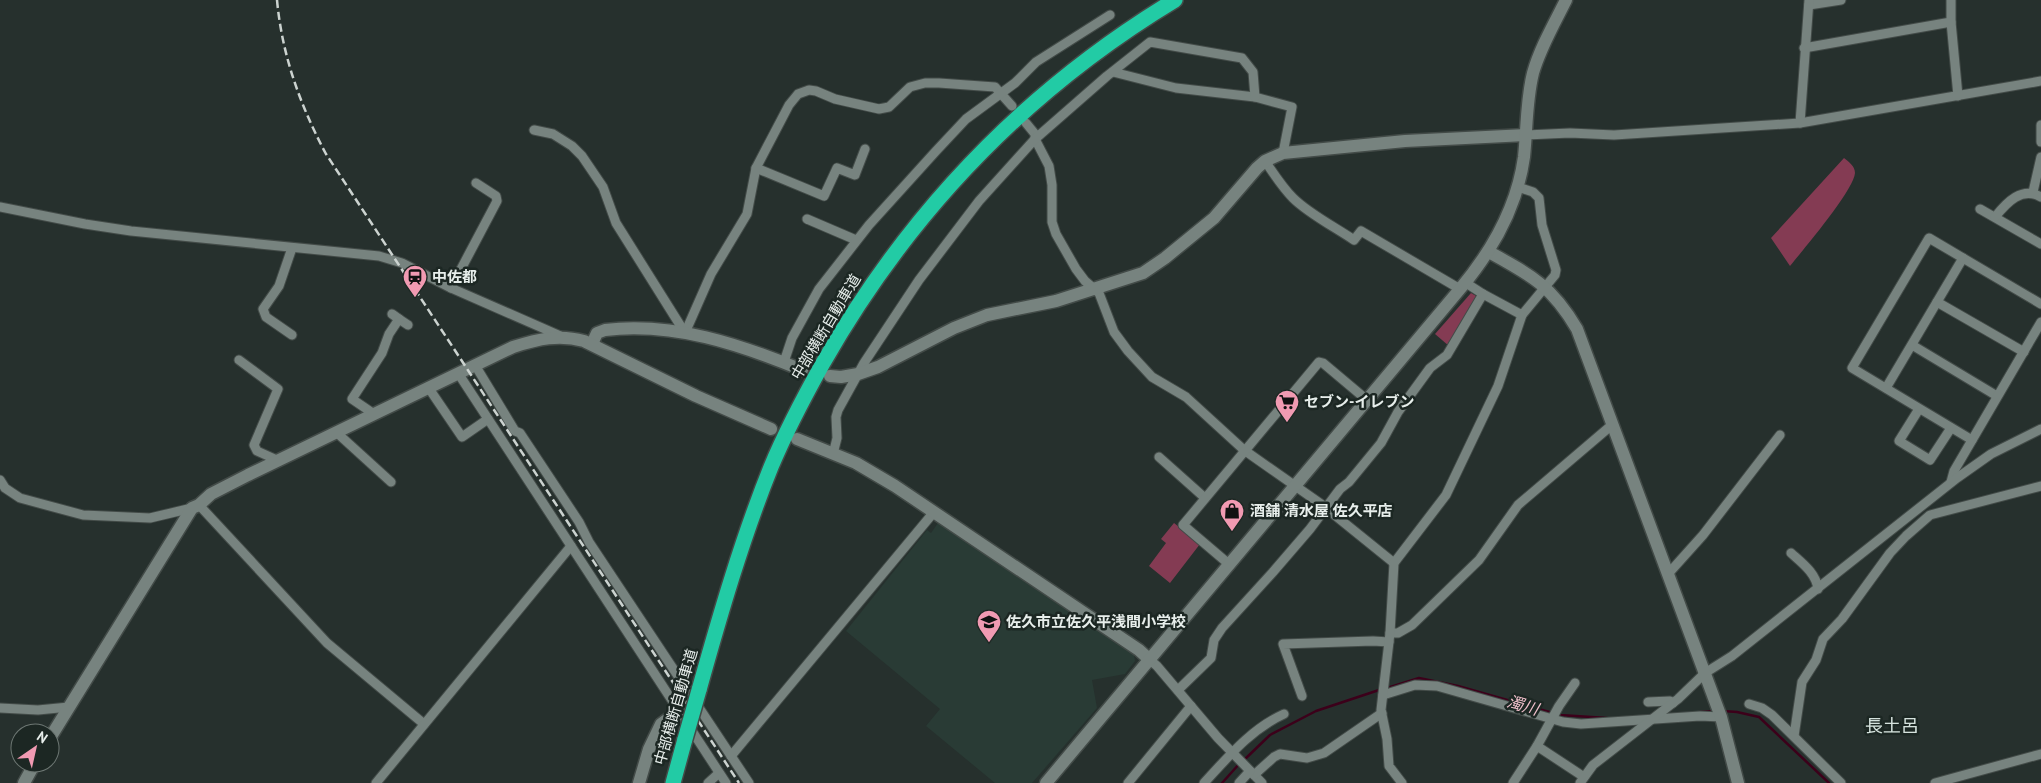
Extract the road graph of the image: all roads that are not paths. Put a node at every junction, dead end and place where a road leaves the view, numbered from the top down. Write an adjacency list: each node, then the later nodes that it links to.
1 (1175, 0): 129 (highway, 中部横断自動車道, bridge)
2 (1566, 0): 19 (street)
3 (1841, 0): 5 (street)
4 (1951, 0): 7 (street)
5 (1809, 3): 8 (street)
6 (1103, 15): 11 (street)
7 (1951, 22): 8 (street); 12 (street)
8 (1804, 48): 16 (street)
9 (1113, 72): 13 (street); 13 (street); 20 (street)
10 (2041, 81): 12 (street)
11 (1001, 93): 14 (street); 26 (street); 34 (street)
12 (1958, 96): 16 (street)
13 (1255, 97): 22 (street)
14 (1012, 106)
15 (1026, 123): 20 (street)
16 (1800, 123): 19 (street)
17 (2041, 126): 21 (street)
18 (534, 130): 49 (street)
19 (1526, 135): 22 (street); 28 (street)
20 (1036, 139): 42 (street); 60 (street)
21 (2041, 142)
22 (1283, 153): 25 (street)
23 (866, 155): 26 (street)
24 (2041, 158): 29 (street)
25 (1265, 161): 39 (street); 42 (street)
26 (756, 168): 49 (street)
27 (476, 184): 41 (street)
28 (1518, 187): 37 (street); 40 (street)
29 (2037, 195): 32 (street)
30 (0, 207): 36 (street)
31 (1980, 209): 32 (street)
32 (1995, 217): 35 (street)
33 (813, 219): 34 (street)
34 (856, 240): 56 (street)
35 (2041, 244)
36 (292, 248): 41 (street); 50 (street)
37 (1488, 252): 39 (street); 40 (street)
38 (1963, 258): 44 (street); 45 (street); 63 (street)
39 (1463, 286): 43 (street); 65 (street)
40 (1545, 287): 46 (street); 69 (street)
41 (450, 288): 51 (street)
42 (1095, 289): 60 (street); 77 (street)
43 (1483, 294): 46 (street); 89 (street)
44 (1937, 302): 53 (street); 54 (street)
45 (2041, 304)
46 (1522, 316): 94 (street)
47 (408, 325): 67 (street)
48 (2039, 329): 54 (street)
49 (685, 333): 52 (street); 56 (street)
50 (285, 334)
51 (564, 337): 52 (street); 57 (street)
52 (592, 344): 71 (street)
53 (1912, 345): 63 (street); 64 (street)
54 (2024, 352): 64 (street)
55 (239, 360): 80 (street)
56 (784, 362): 58 (street)
57 (475, 365): 59 (street); 123 (street)
58 (802, 370)
59 (458, 373): 62 (street); 68 (street)
60 (858, 374): 61 (street); 78 (street)
61 (830, 376)
62 (428, 387): 67 (street); 68 (street)
63 (1886, 388): 66 (street)
64 (1997, 396): 76 (street)
65 (1367, 400): 77 (street); 84 (street)
66 (1919, 409): 70 (street); 70 (street)
67 (374, 414): 73 (street)
68 (488, 419): 92 (street)
69 (1612, 424): 96 (street); 98 (street)
70 (1951, 428): 76 (street)
71 (771, 429)
72 (2041, 429): 83 (street)
73 (336, 432): 80 (street); 82 (street)
74 (1780, 435): 96 (street)
75 (798, 439): 78 (street)
76 (1972, 440): 83 (street)
77 (1244, 450): 84 (street); 86 (street)
78 (833, 454): 90 (street)
79 (1159, 457): 86 (street)
80 (277, 460): 87 (street)
81 (0, 480): 87 (street)
82 (391, 482)
83 (1952, 482): 88 (street)
84 (1295, 486): 89 (street); 95 (street)
85 (2041, 486): 91 (street)
86 (1205, 498): 95 (street)
87 (196, 507): 109 (street); 118 (street)
88 (1922, 507): 91 (street); 97 (street)
89 (1325, 508): 94 (street); 102 (street)
90 (934, 512): 99 (street); 123 (street)
91 (1930, 515): 119 (street)
92 (572, 546): 111 (street); 118 (street)
93 (1791, 552): 97 (street)
94 (1394, 563): 98 (street)
95 (1230, 565): 99 (street)
96 (1668, 574): 100 (street)
97 (1818, 589): 100 (street)
98 (1389, 637): 103 (street); 104 (street)
99 (1150, 660): 102 (street); 133 (street)
100 (1705, 673): 107 (street); 112 (street)
101 (1575, 683): 115 (street)
102 (1178, 690): 108 (street)
103 (1383, 694): 114 (street); 115 (street)
104 (1302, 696)
105 (1648, 702): 107 (street)
106 (1749, 704): 119 (street)
107 (1671, 705): 116 (street)
108 (1191, 706): 121 (street); 134 (street)
109 (69, 707): 110 (street); 117 (street)
110 (0, 708)
111 (680, 710): 125 (street); 128 (street)
112 (1719, 711): 116 (street); 140 (street)
113 (1284, 714): 121 (street)
114 (1382, 714): 124 (street); 138 (street)
115 (1552, 717): 116 (street); 120 (street)
116 (1653, 719): 126 (street)
117 (59, 723)
118 (424, 724): 127 (street)
119 (1794, 736): 141 (street)
120 (1537, 746): 126 (street); 139 (street)
121 (1233, 754): 124 (street); 135 (street)
122 (2041, 754): 142 (street)
123 (731, 756): 132 (street)
124 (1249, 770): 136 (street); 137 (street)
125 (719, 773): 130 (street); 131 (street)
126 (1582, 780)
127 (376, 783)
128 (639, 783)
129 (672, 783)
130 (708, 783)
131 (726, 783)
132 (749, 783)
133 (1046, 783)
134 (1128, 783)
135 (1204, 783)
136 (1239, 783)
137 (1262, 783)
138 (1402, 783)
139 (1513, 783)
140 (1738, 783)
141 (1841, 783)
142 (1935, 783)

